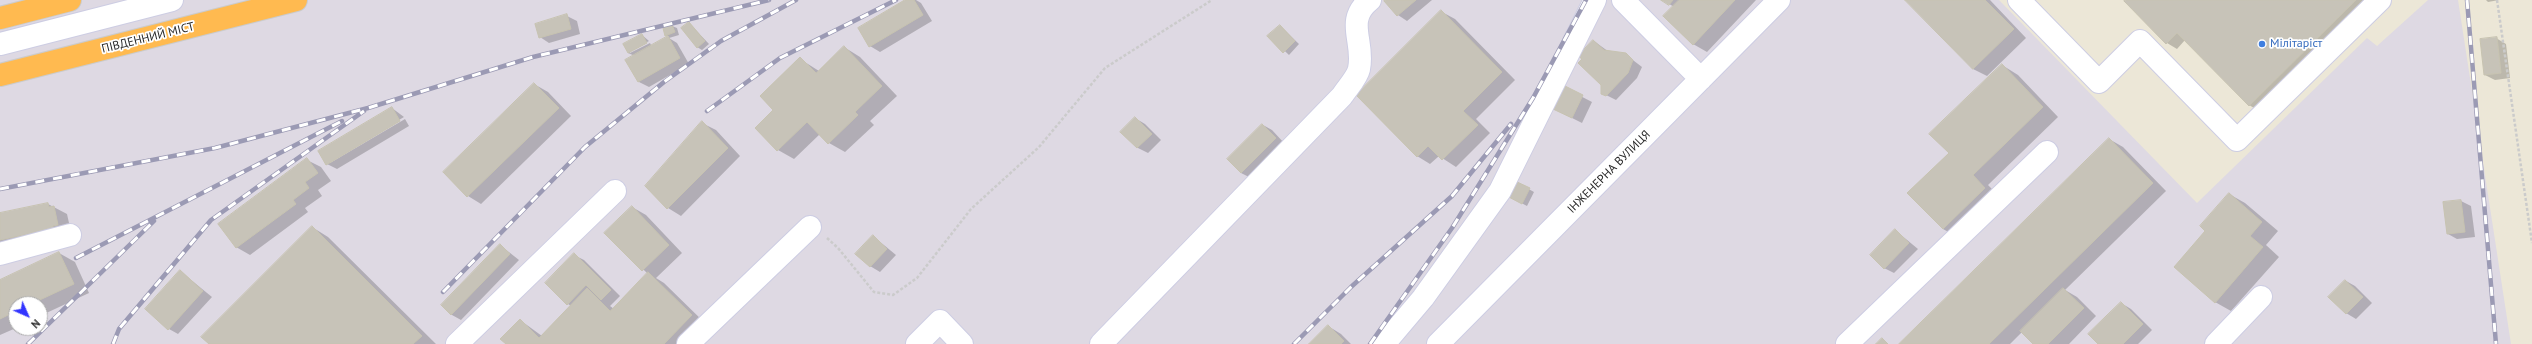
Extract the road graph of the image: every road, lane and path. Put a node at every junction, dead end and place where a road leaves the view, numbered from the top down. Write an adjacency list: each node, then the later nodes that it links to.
1 (70, 0): 12 (highway)
2 (172, 0): 13 (street)
3 (296, 0): 14 (highway, ПІВДЕННИЙ МІСТ)
4 (1212, 0): 18 (path)
5 (1595, 0): 28 (street)
6 (1624, 0): 15 (street)
7 (1779, 0): 15 (street, ІНЖЕНЕРНА ВУЛИЦЯ)
8 (2019, 0): 9 (street)
9 (2380, 0)
10 (2497, 0): 20 (path)
11 (1358, 3): 27 (street)
12 (0, 18)
13 (0, 44)
14 (0, 75)
15 (1702, 79): 29 (street, ІНЖЕНЕРНА ВУЛИЦЯ)
16 (2047, 152): 30 (street)
17 (616, 191): 23 (street)
18 (810, 227): 24 (street)
19 (70, 235): 21 (street)
20 (2532, 243)
21 (0, 254)
22 (2261, 297): 31 (street)
23 (457, 344)
24 (688, 344)
25 (917, 344): 26 (street)
26 (962, 344)
27 (1101, 344)
28 (1384, 344)
29 (1438, 344)
30 (1847, 344)
31 (2216, 344)

